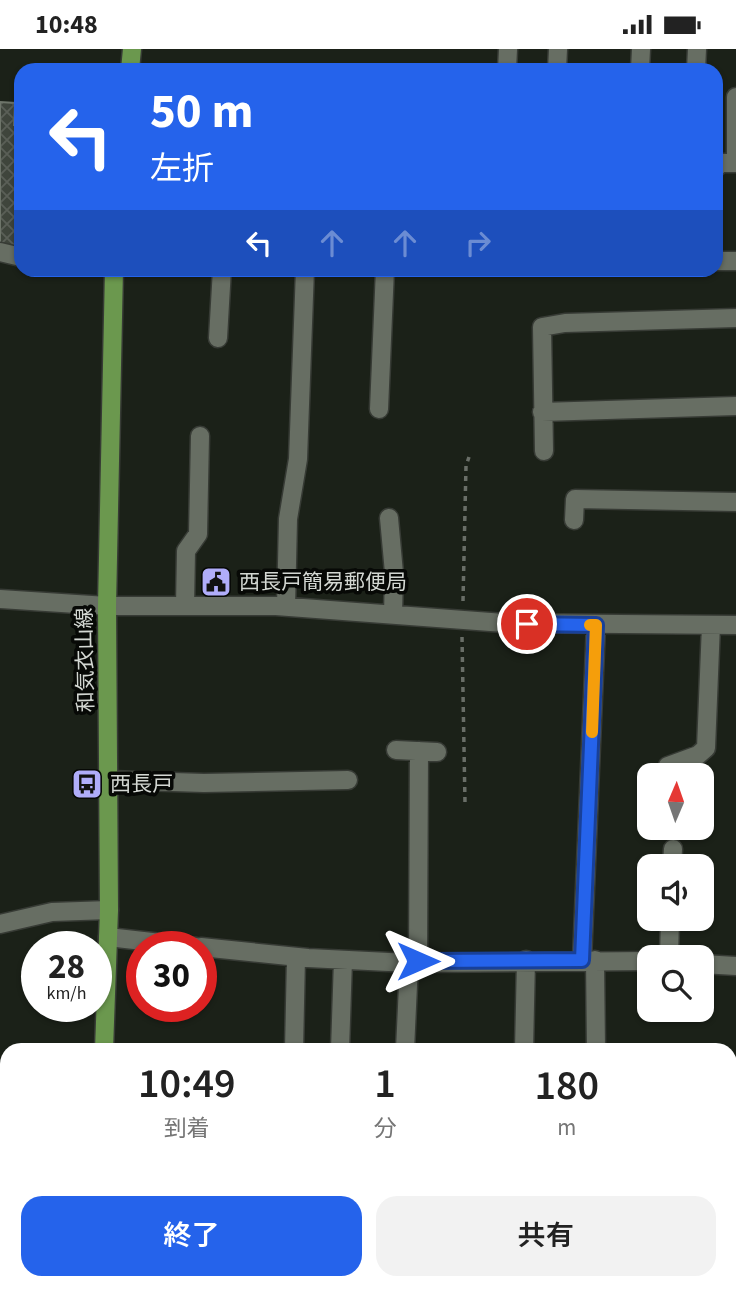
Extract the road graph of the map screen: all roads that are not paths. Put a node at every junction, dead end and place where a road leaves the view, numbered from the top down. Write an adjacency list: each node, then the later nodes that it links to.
1 (736, 97): 2 (street)
2 (736, 163)
3 (114, 277): 18 (main road, 和気衣山線)
4 (222, 277): 8 (street)
5 (306, 277): 20 (street)
6 (385, 277): 10 (street)
7 (736, 318): 11 (street)
8 (218, 338)
9 (736, 406): 11 (street)
10 (379, 409)
11 (542, 412): 13 (street)
12 (200, 436): 19 (street)
13 (544, 451)
14 (736, 502): 16 (street)
15 (389, 518): 21 (street)
16 (574, 520)
17 (0, 599): 18 (street)
18 (107, 606): 19 (street); 29 (main road, 和気衣山線)
19 (185, 606): 20 (street)
20 (286, 607): 21 (street)
21 (393, 615): 22 (street)
22 (596, 625): 23 (street); 38 (street)
23 (711, 625): 24 (street); 28 (street)
24 (736, 625)
25 (396, 750): 26 (street)
26 (419, 751): 27 (street); 40 (street)
27 (437, 752)
28 (676, 763)
29 (109, 780): 30 (street); 31 (main road, 和気衣山線)
30 (348, 780)
31 (109, 909): 32 (street); 33 (main road, 和気衣山線)
32 (0, 924)
33 (108, 931)
34 (217, 949): 35 (street)
35 (296, 957): 36 (street); 45 (street)
36 (343, 960): 40 (street); 46 (street)
37 (526, 960): 38 (street); 40 (street); 48 (street)
38 (589, 960): 39 (street); 49 (street)
39 (637, 961)
40 (413, 962): 47 (street)
41 (714, 965): 42 (street)
42 (736, 966)
43 (105, 1022): 44 (main road, 和気衣山線)
44 (104, 1043)
45 (293, 1043)
46 (340, 1043)
47 (406, 1043)
48 (524, 1043)
49 (595, 1043)

